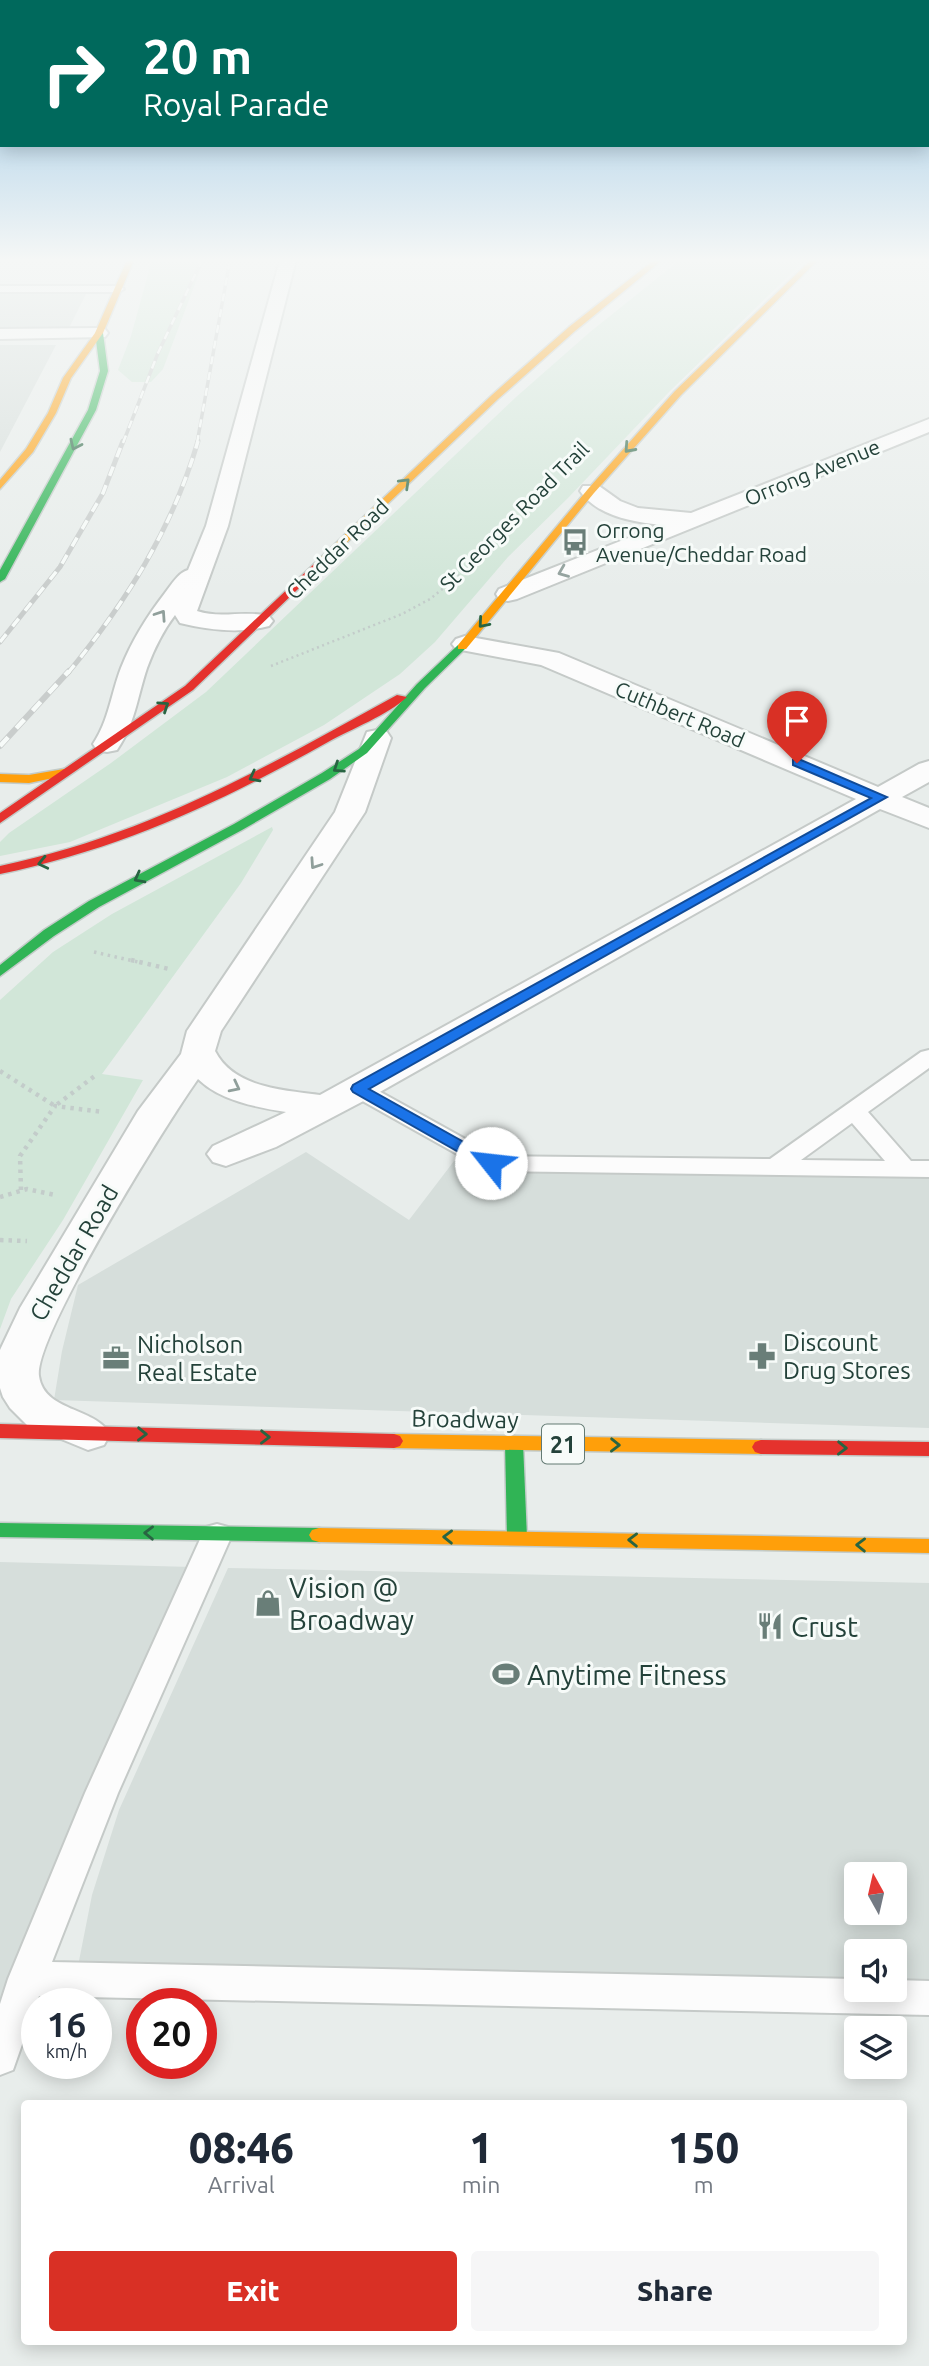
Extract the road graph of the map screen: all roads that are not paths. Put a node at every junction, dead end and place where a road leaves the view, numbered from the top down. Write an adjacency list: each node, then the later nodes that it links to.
1 (72, 370): 7 (main road)
2 (103, 370): 9 (main road, one-way to 9)
3 (259, 370): 12 (street)
4 (525, 370): 15 (main road, Cheddar Road, one-way to 4)
5 (701, 370): 8 (main road, Cheddar Road, one-way to 8)
6 (929, 425): 10 (street, Orrong Avenue)
7 (0, 486)
8 (591, 491): 10 (street, Orrong Avenue); 14 (main road, Cheddar Road)
9 (36, 513): 11 (main road); 13 (main road)
10 (694, 518): 14 (street, Orrong Avenue, one-way to 14)
11 (0, 545)
12 (200, 567): 15 (street); 19 (street, one-way to 12)
13 (0, 579)
14 (508, 594): 16 (main road, Cheddar Road, one-way to 16)
15 (260, 621): 19 (main road, Cheddar Road, one-way to 15)
16 (465, 644): 17 (main road, Cheddar Road); 23 (street, Cuthbert Road)
17 (421, 686): 18 (main road, Cheddar Road); 26 (main road, Cheddar Road, one-way to 26)
18 (377, 738): 27 (main road, Cheddar Road, one-way to 27); 28 (street, Cheddar Road, one-way to 28)
19 (107, 744): 21 (main road, Cheddar Road)
20 (929, 770): 23 (street)
21 (72, 771): 22 (main road); 24 (main road, Cheddar Road)
22 (0, 778)
23 (881, 797): 25 (street, Cuthbert Road); 30 (street)
24 (0, 819)
25 (929, 819)
26 (0, 870)
27 (0, 972)
28 (198, 1055): 31 (street, one-way to 31); 38 (street, Cheddar Road)
29 (929, 1057): 32 (lane)
30 (358, 1089): 31 (street); 34 (lane)
31 (323, 1106): 33 (street)
32 (854, 1110): 34 (lane); 35 (lane)
33 (226, 1154)
34 (774, 1168): 35 (lane)
35 (905, 1168): 36 (lane)
36 (929, 1169)
37 (0, 1431): 38 (main road, Broadway / 21)
38 (88, 1434): 39 (main road, Broadway / 21, one-way to 39)
39 (514, 1443): 40 (main road, Broadway / 21, one-way to 40); 43 (main road)
40 (929, 1449)
41 (0, 1530): 42 (main road, one-way to 41)
42 (218, 1535): 43 (main road, one-way to 42); 45 (lane)
43 (517, 1538): 44 (main road, one-way to 43)
44 (929, 1546)
45 (26, 1979): 46 (lane); 47 (lane)
46 (929, 1998)
47 (0, 2057)

